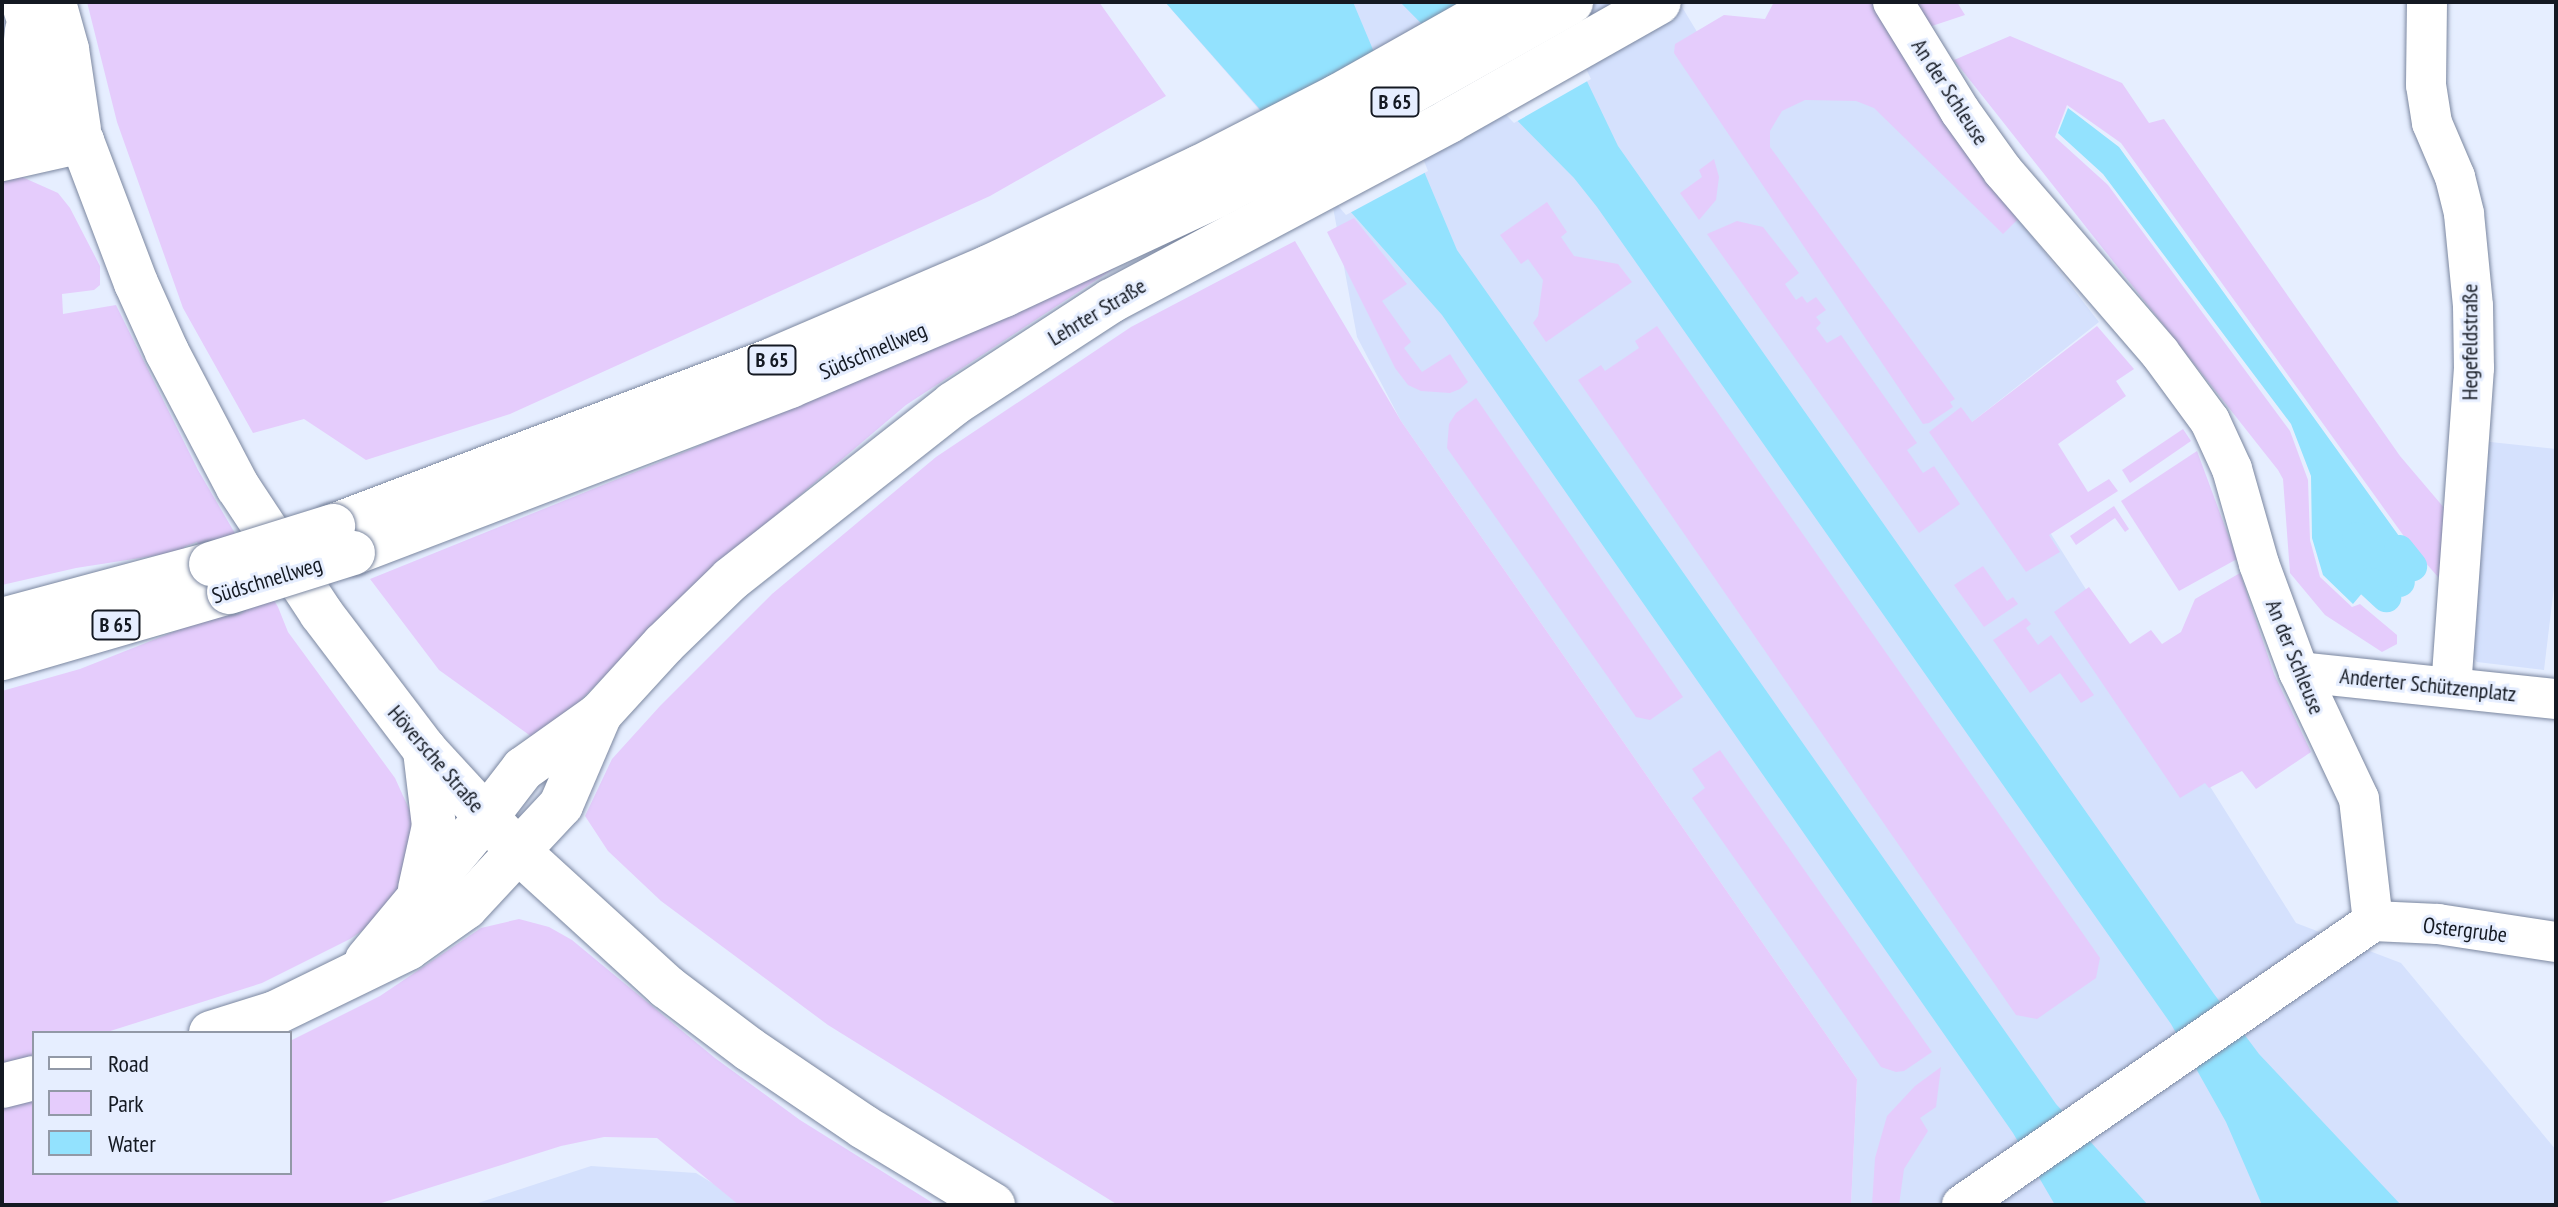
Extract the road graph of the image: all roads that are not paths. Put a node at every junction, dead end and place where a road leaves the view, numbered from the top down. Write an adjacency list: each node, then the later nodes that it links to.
1 (1505, 2): 10 (main road, Südschnellweg / B 65)
2 (1571, 2): 10 (main road, Südschnellweg / B 65)
3 (1659, 2): 17 (main road, Lehrter Straße)
4 (1893, 2): 14 (street, An der Schleuse)
5 (2427, 2): 15 (street, Hegefeldstraße)
6 (35, 11): 7 (main road); 8 (street, Höversche Straße)
7 (2, 118): 8 (main road)
8 (82, 141): 9 (main road); 18 (main road, Höversche Straße)
9 (2, 159)
10 (1208, 181): 11 (main road, Südschnellweg / B 65, bridge)
11 (220, 578): 12 (main road, Südschnellweg / B 65); 13 (main road, Südschnellweg / B 65)
12 (2, 620)
13 (2, 658)
14 (2299, 672): 15 (street, Anderter Schützenplatz); 22 (street, An der Schleuse)
15 (2451, 687): 16 (street, Anderter Schützenplatz)
16 (2556, 699)
17 (600, 714): 19 (main road, Lehrter Straße); 20 (main road, Lehrter Straße)
18 (425, 750): 19 (main road, Höversche Straße); 21 (main road)
19 (486, 817): 20 (main road, Höversche Straße); 21 (main road, Lehrter Straße)
20 (518, 851): 24 (main road, Lehrter Straße); 28 (main road, Höversche Straße)
21 (417, 897): 24 (main road, Lehrter Straße)
22 (2373, 921): 23 (street, Ostergrube); 29 (street)
23 (2556, 942)
24 (357, 972): 25 (main road, Lehrter Straße)
25 (217, 1031)
26 (32, 1078): 27 (main road)
27 (2, 1086)
28 (993, 1205)
29 (1962, 1205)

